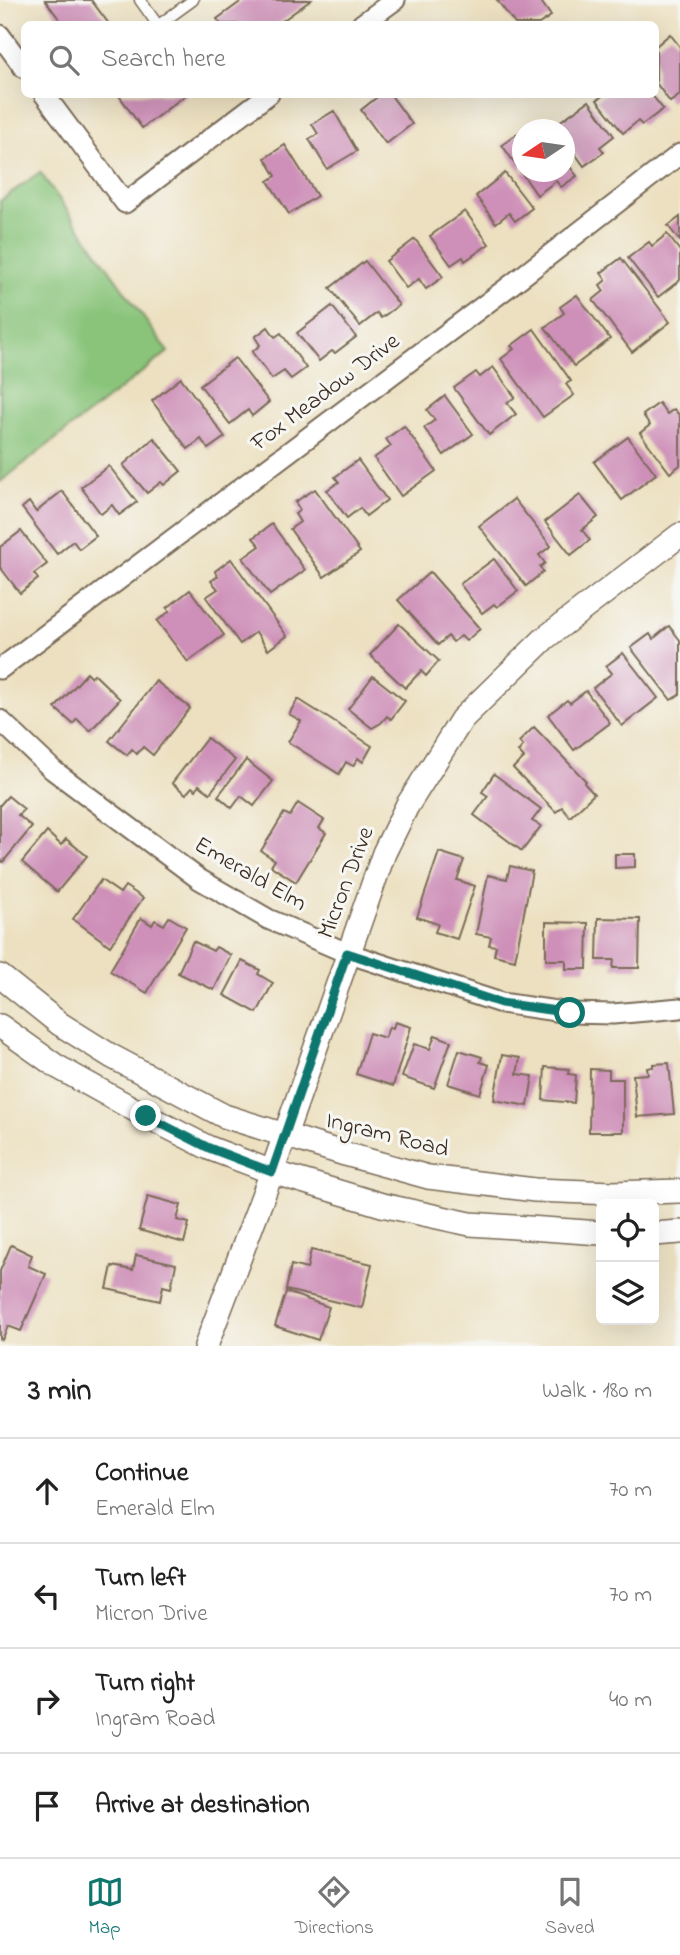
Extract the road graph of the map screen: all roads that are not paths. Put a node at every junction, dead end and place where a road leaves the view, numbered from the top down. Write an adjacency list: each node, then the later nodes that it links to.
1 (140, 0): 4 (lane)
2 (193, 0): 5 (lane)
3 (395, 0): 6 (street)
4 (157, 21)
5 (163, 21)
6 (366, 21)
7 (0, 35): 8 (street)
8 (21, 64)
9 (47, 98): 10 (street)
10 (264, 98)
11 (680, 154): 13 (street, Fox Meadow Drive)
12 (680, 535): 15 (street, Micron Drive)
13 (0, 669)
14 (0, 720): 15 (street, Emerald Elm)
15 (347, 953): 17 (street, Emerald Elm); 19 (street, Micron Drive)
16 (0, 976): 19 (street, Ingram Road)
17 (680, 1008)
18 (0, 1026): 20 (street)
19 (284, 1135): 20 (street, Micron Drive); 21 (street, Ingram Road)
20 (272, 1172): 23 (street); 25 (street, Micron Drive)
21 (680, 1191)
22 (680, 1232): 24 (street)
23 (596, 1233)
24 (659, 1234)
25 (206, 1346)

